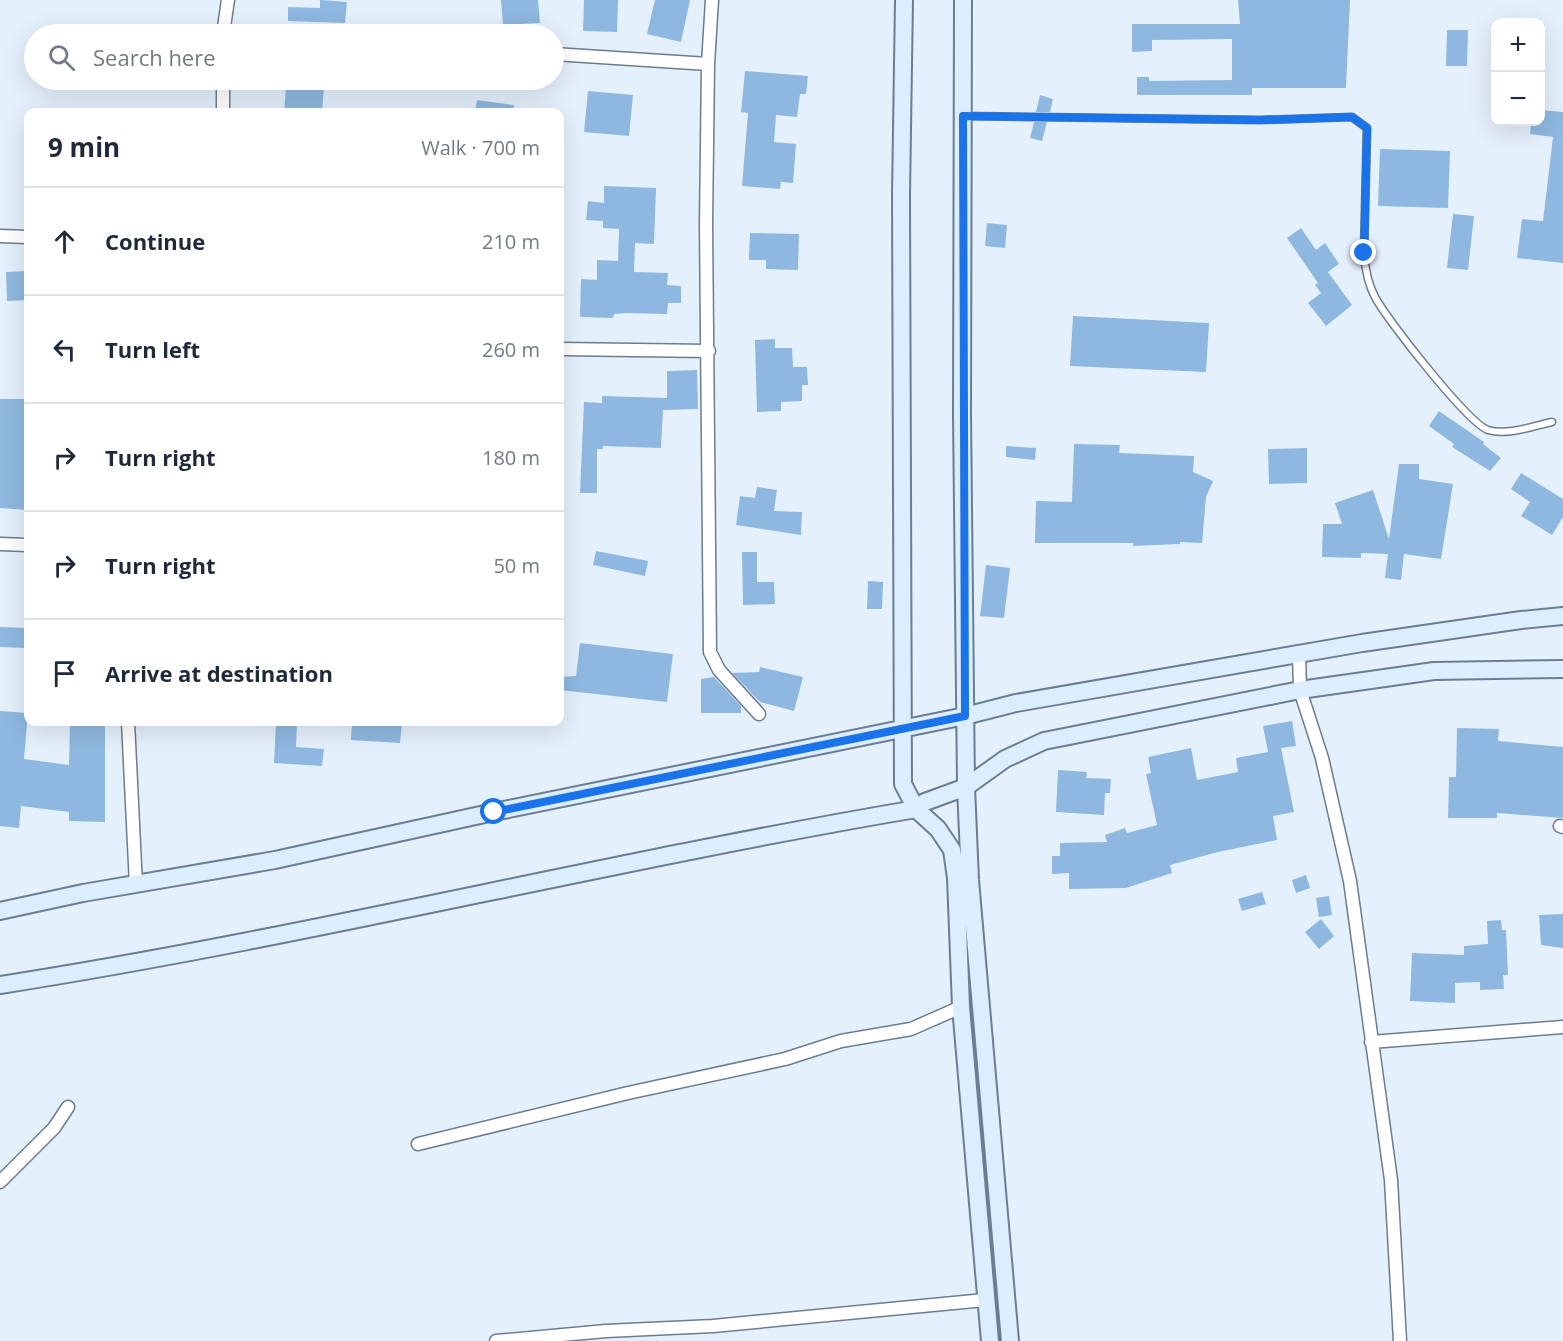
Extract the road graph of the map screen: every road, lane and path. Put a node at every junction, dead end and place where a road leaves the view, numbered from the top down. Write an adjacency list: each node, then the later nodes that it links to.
1 (228, 0): 5 (street)
2 (712, 0): 7 (street)
3 (904, 0): 25 (street)
4 (963, 0): 10 (street)
5 (224, 24)
6 (564, 55): 7 (street)
7 (708, 64): 14 (street)
8 (222, 90): 9 (street)
9 (223, 108)
10 (963, 116): 15 (lane); 23 (street)
11 (0, 236): 12 (street)
12 (24, 237)
13 (564, 350): 14 (street)
14 (709, 351): 22 (street)
15 (1552, 422)
16 (0, 544): 17 (street)
17 (24, 545)
18 (1563, 616): 19 (street)
19 (1299, 653): 21 (street); 23 (street)
20 (1563, 669): 21 (street)
21 (1300, 690): 26 (street); 33 (street)
22 (759, 714)
23 (965, 716): 25 (street); 26 (street)
24 (128, 726): 28 (street)
25 (901, 730): 27 (street); 28 (street)
26 (966, 787): 27 (street); 40 (street)
27 (916, 809): 30 (street); 31 (street)
28 (136, 885): 29 (street)
29 (0, 911)
30 (0, 985)
31 (961, 1007): 35 (street); 37 (street)
32 (1563, 1027): 33 (street)
33 (1371, 1042): 41 (street)
34 (68, 1107): 36 (street)
35 (418, 1144)
36 (0, 1182)
37 (985, 1300): 38 (street); 39 (street)
38 (495, 1341)
39 (990, 1341)
40 (1010, 1341)
41 (1400, 1341)

